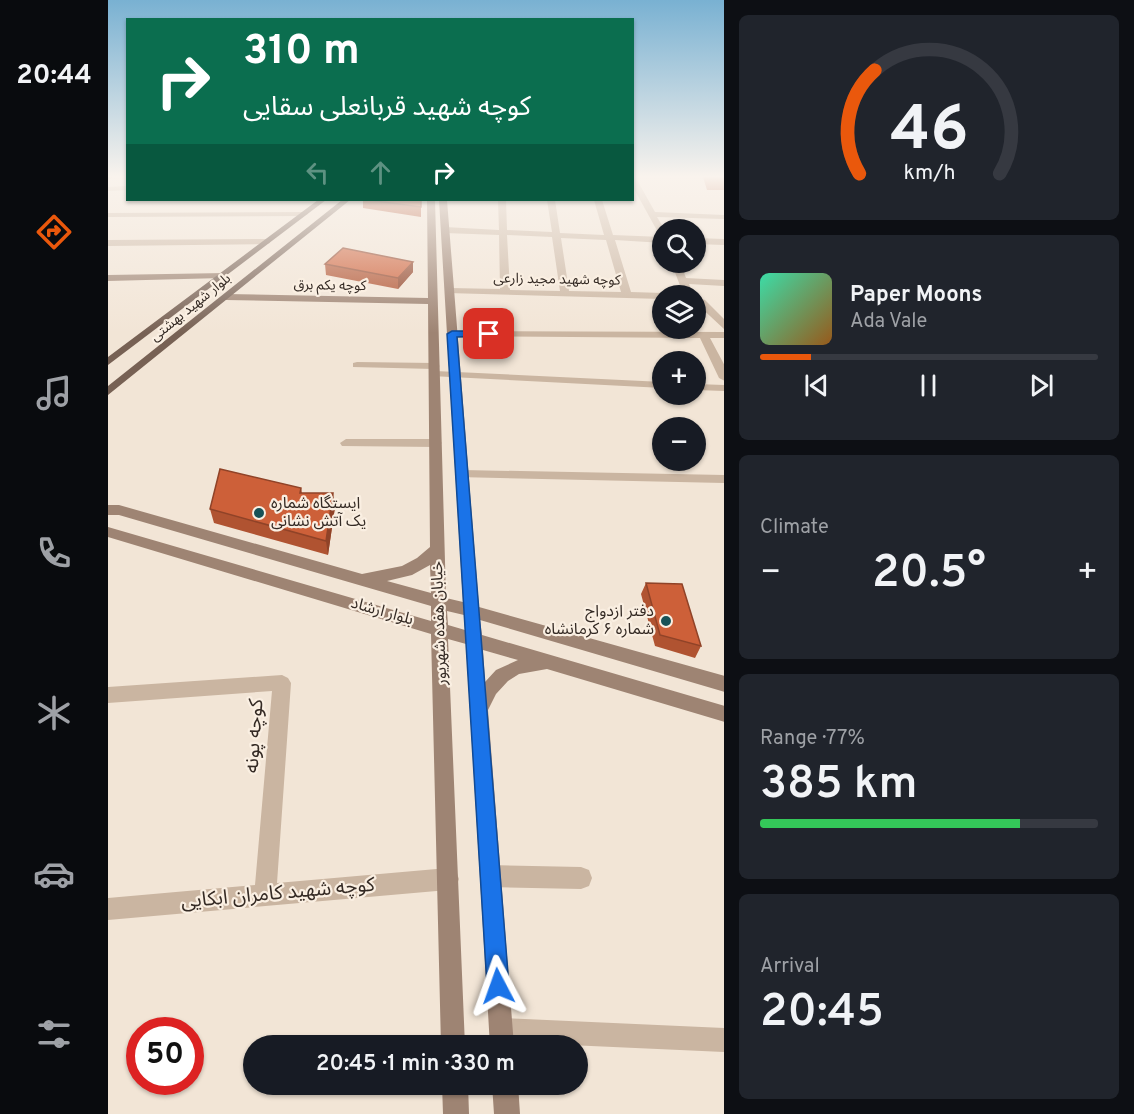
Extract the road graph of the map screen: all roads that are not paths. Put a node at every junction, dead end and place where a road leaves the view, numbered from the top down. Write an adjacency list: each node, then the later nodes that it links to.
1 (284, 229): 13 (main road, بلوار شهید بهشتی)
2 (310, 229): 27 (main road, بلوار شهید بهشتی)
3 (432, 229): 28 (main road, خیابان هفده شهریور)
4 (503, 229): 8 (street)
5 (555, 229): 9 (street)
6 (607, 229): 10 (street)
7 (445, 230): 8 (street); 22 (main road, خیابان هفده شهریور)
8 (503, 233): 9 (street); 23 (street)
9 (556, 235): 10 (street); 24 (street)
10 (610, 237): 11 (street); 25 (street)
11 (652, 239)
12 (706, 241): 14 (street)
13 (267, 242): 15 (street); 17 (main road, بلوار شهید بهشتی)
14 (724, 242)
15 (108, 243)
16 (680, 273): 19 (street)
17 (222, 275): 18 (main road); 36 (main road, بلوار شهید بهشتی)
18 (108, 278)
19 (683, 281): 20 (street); 21 (street)
20 (724, 283)
21 (685, 285)
22 (450, 291): 23 (street, کوچه شهید مجید زارعی); 31 (main road, خیابان هفده شهریور)
23 (505, 293): 24 (street, کوچه شهید مجید زارعی)
24 (565, 294): 25 (street, کوچه شهید مجید زارعی)
25 (627, 296): 26 (street, کوچه شهید مجید زارعی)
26 (652, 296)
27 (226, 297): 28 (main road, کوچه یکم برق); 44 (main road, بلوار شهید بهشتی)
28 (433, 302): 38 (main road, خیابان هفده شهریور)
29 (706, 307): 30 (street)
30 (724, 327)
31 (452, 334): 33 (street); 39 (main road, خیابان هفده شهریور)
32 (724, 335): 34 (street)
33 (652, 336)
34 (706, 336)
35 (705, 339): 40 (street)
36 (108, 362)
37 (357, 365): 38 (street)
38 (434, 370): 39 (street); 45 (main road, خیابان هفده شهریور)
39 (455, 375): 41 (street); 47 (main road, خیابان هفده شهریور)
40 (724, 378)
41 (652, 384)
42 (706, 387): 43 (street)
43 (724, 388)
44 (108, 392)
45 (436, 443): 46 (street); 52 (main road, خیابان هفده شهریور)
46 (346, 444)
47 (462, 474): 48 (street); 56 (main road, خیابان هفده شهریور)
48 (724, 479)
49 (112, 509): 51 (main road, بلوار ارشاد)
50 (108, 532): 53 (main road, بلوار ارشاد)
51 (247, 547): 53 (main road); 54 (main road, بلوار ارشاد)
52 (437, 549): 54 (main road); 55 (main road, خیابان هفده شهریور)
53 (231, 568): 57 (main road, بلوار ارشاد)
54 (360, 578): 55 (main road, بلوار ارشاد)
55 (439, 602): 56 (main road, بلوار ارشاد); 57 (main road, خیابان هفده شهریور)
56 (470, 611): 58 (main road, خیابان هفده شهریور); 60 (main road, بلوار ارشاد)
57 (440, 630): 58 (main road, بلوار ارشاد); 66 (main road, خیابان هفده شهریور)
58 (474, 640): 59 (main road, بلوار ارشاد); 62 (main road, خیابان هفده شهریور)
59 (552, 663): 62 (main road); 63 (main road, بلوار ارشاد)
60 (724, 684)
61 (108, 695): 67 (street, کوچه پونه)
62 (479, 709): 64 (main road, خیابان هفده شهریور)
63 (724, 714)
64 (490, 876): 65 (street); 70 (main road, خیابان هفده شهریور)
65 (581, 878)
66 (448, 879): 67 (street, کوچه شهید کامران ابکایی); 69 (main road, خیابان هفده شهریور)
67 (265, 895): 68 (street, کوچه شهید کامران ابکایی)
68 (108, 909)
69 (453, 1035)
70 (501, 1035)
71 (588, 1039): 72 (street)
72 (724, 1040)
73 (455, 1095): 75 (main road)
74 (506, 1095): 76 (main road)
75 (456, 1114)
76 (507, 1114)

